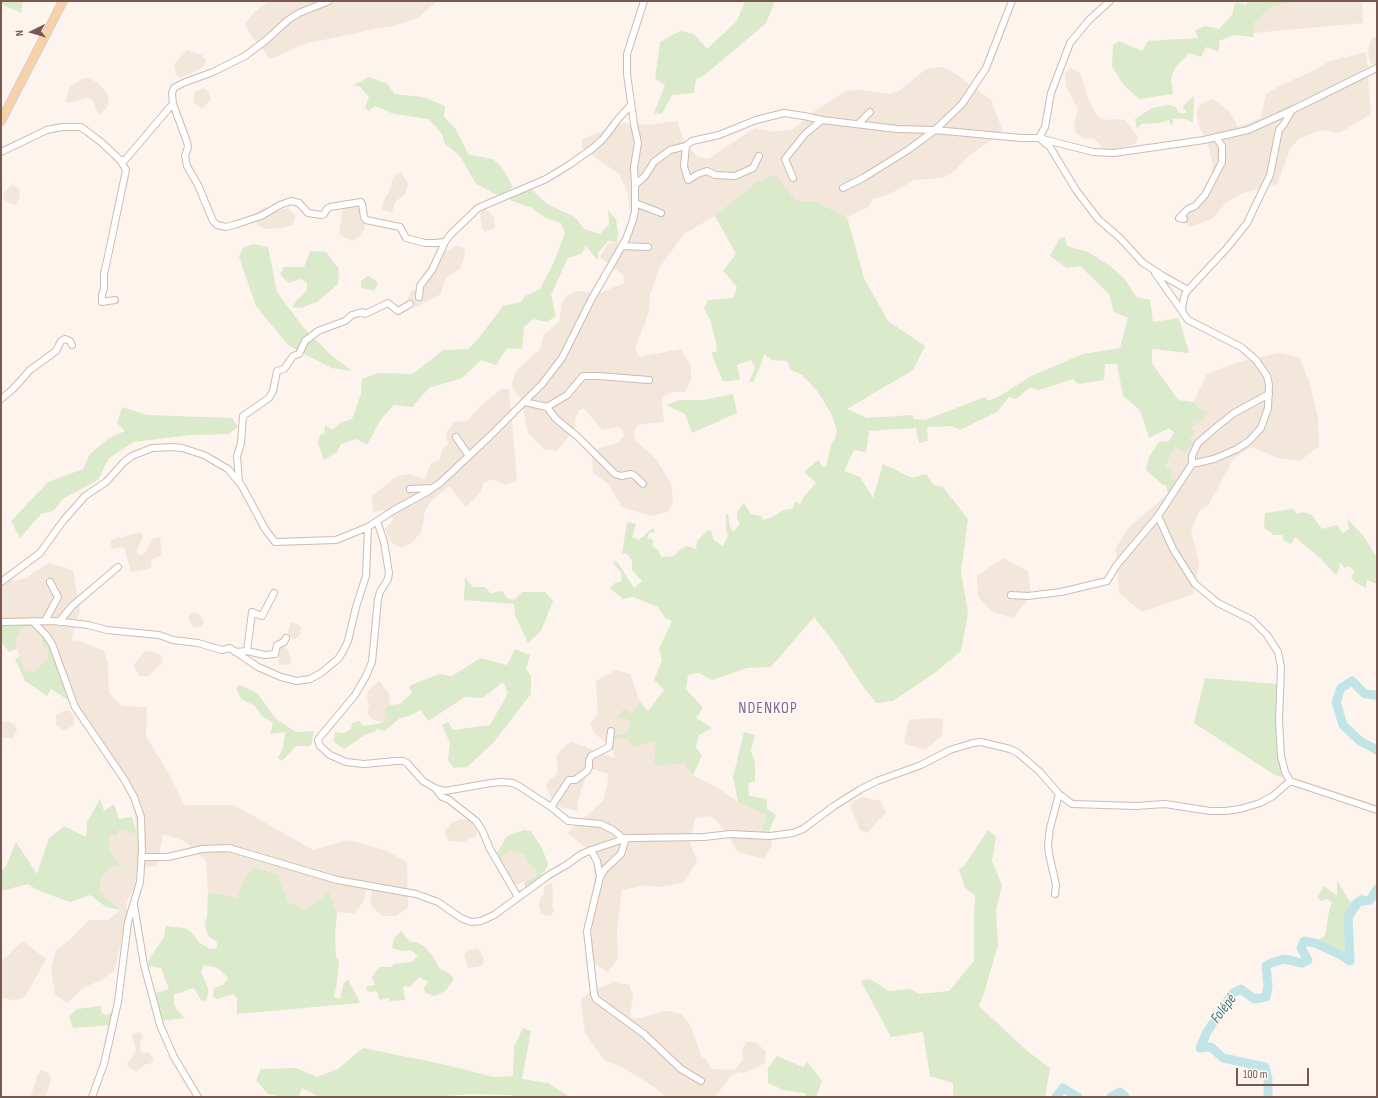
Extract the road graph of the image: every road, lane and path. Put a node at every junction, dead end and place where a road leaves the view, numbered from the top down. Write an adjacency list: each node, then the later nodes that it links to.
1 (62, 1): 12 (main road)
2 (329, 1): 7 (street)
3 (644, 1): 8 (street)
4 (1012, 1): 14 (street)
5 (1110, 1): 15 (street)
6 (1377, 68): 9 (street)
7 (172, 104): 20 (street); 27 (street)
8 (631, 105): 22 (street); 27 (street)
9 (1292, 110): 16 (street); 31 (street)
10 (870, 112): 13 (street)
11 (822, 120): 13 (street); 17 (street); 21 (street)
12 (1, 121)
13 (858, 124): 14 (street)
14 (935, 130): 15 (street); 23 (street)
15 (1039, 138): 16 (street); 30 (street)
16 (1216, 138): 26 (street)
17 (686, 146): 19 (street); 22 (street)
18 (1, 152): 20 (street)
19 (759, 156)
20 (120, 160): 33 (street)
21 (793, 178)
22 (635, 185): 24 (street)
23 (843, 188)
24 (635, 203): 25 (street); 28 (street)
25 (661, 213)
26 (1184, 219)
27 (445, 242): 32 (street)
28 (622, 246): 29 (street); 40 (street)
29 (648, 247)
30 (1154, 271): 31 (street); 35 (street)
31 (1188, 290): 35 (street)
32 (419, 297)
33 (115, 300)
34 (410, 304): 45 (street)
35 (1183, 313): 38 (street)
36 (72, 345): 39 (street)
37 (649, 380): 41 (street)
38 (1269, 394): 44 (street); 44 (street)
39 (1, 399)
40 (526, 402): 41 (street); 43 (street)
41 (547, 407): 46 (street)
42 (456, 437): 43 (street)
43 (469, 456): 47 (street)
44 (1192, 464): 49 (street)
45 (239, 482): 51 (street); 53 (street)
46 (643, 484)
47 (433, 488): 48 (street); 50 (street)
48 (410, 489)
49 (1158, 516): 56 (street); 65 (street)
50 (377, 521): 51 (street); 66 (street)
51 (368, 527): 63 (street)
52 (118, 567): 60 (street)
53 (1, 582)
54 (50, 582): 58 (street)
55 (274, 593): 62 (street)
56 (1011, 595)
57 (32, 621): 58 (street); 59 (street); 72 (street)
58 (45, 621): 60 (street)
59 (1, 622)
60 (59, 622): 63 (street)
61 (286, 638): 62 (street)
62 (247, 651): 63 (street)
63 (235, 652)
64 (611, 731): 68 (street)
65 (1290, 781): 67 (street); 69 (street)
66 (435, 788): 68 (street); 75 (street)
67 (1059, 794): 70 (street); 74 (street)
68 (551, 807): 70 (street)
69 (1377, 810)
70 (625, 838): 71 (street); 73 (street)
71 (591, 850): 73 (street); 75 (street)
72 (141, 857): 75 (street); 76 (street)
73 (600, 877): 77 (street)
74 (1055, 894)
75 (518, 897)
76 (134, 903): 78 (street); 79 (street)
77 (701, 1081)
78 (92, 1097)
79 (198, 1097)

